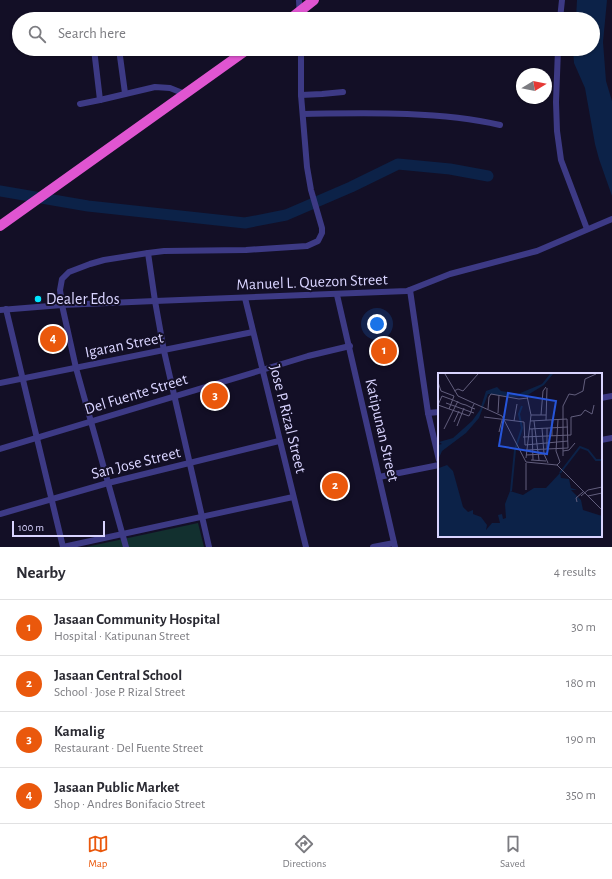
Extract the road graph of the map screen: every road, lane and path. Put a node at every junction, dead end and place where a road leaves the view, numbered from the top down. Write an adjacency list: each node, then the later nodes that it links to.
1 (299, 0): 4 (street)
2 (314, 0): 5 (highway)
3 (562, 0): 6 (street)
4 (300, 12)
5 (303, 12)
6 (561, 12)
7 (95, 56): 16 (street)
8 (119, 56): 13 (street)
9 (238, 56): 14 (highway)
10 (301, 56): 15 (street)
11 (558, 56): 22 (street)
12 (343, 92): 15 (street)
13 (125, 93): 14 (street); 16 (street)
14 (185, 94): 21 (highway)
15 (301, 94): 18 (street)
16 (100, 100): 17 (street)
17 (80, 104)
18 (303, 114): 19 (street); 23 (street)
19 (500, 125)
20 (612, 218): 22 (street, Manuel L. Quezon Street)
21 (0, 226)
22 (587, 229): 24 (street, Manuel L. Quezon Street)
23 (148, 253): 27 (street); 28 (street)
24 (410, 290): 25 (street, Manuel L. Quezon Street); 41 (street)
25 (338, 295): 26 (street, Manuel L. Quezon Street); 31 (street, Katipunan Street)
26 (245, 298): 27 (street, Manuel L. Quezon Street); 30 (street, Jose P. Rizal Street)
27 (155, 301): 28 (street, Manuel L. Quezon Street); 32 (street)
28 (62, 305): 29 (street, Manuel L. Quezon Street); 33 (street)
29 (3, 310): 35 (street)
30 (253, 332): 32 (street, Igaran Street); 34 (street, Jose P. Rizal Street)
31 (350, 346): 34 (street, Del Fuente Street); 51 (street, Katipunan Street)
32 (164, 351): 33 (street, Igaran Street); 37 (street)
33 (76, 368): 35 (street, Igaran Street); 42 (street)
34 (262, 370): 37 (street, Del Fuente Street); 45 (street, Jose P. Rizal Street)
35 (22, 379): 36 (street, Igaran Street); 43 (street)
36 (0, 383)
37 (175, 396): 42 (street, Del Fuente Street); 49 (street)
38 (612, 396): 39 (street)
39 (602, 398)
40 (438, 412): 41 (street)
41 (428, 413): 48 (street)
42 (90, 422): 43 (street, Del Fuente Street); 52 (street)
43 (38, 438): 47 (street, Del Fuente Street); 54 (street)
44 (612, 438): 46 (street)
45 (279, 440): 49 (street, San Jose Street); 53 (street, Jose P. Rizal Street)
46 (602, 440)
47 (0, 449)
48 (438, 456)
49 (190, 463): 52 (street, San Jose Street); 56 (street)
50 (438, 465): 51 (street)
51 (379, 477): 58 (street, Katipunan Street)
52 (108, 483): 54 (street, San Jose Street); 57 (street)
53 (293, 497): 56 (street); 62 (street, Jose P. Rizal Street)
54 (53, 499): 55 (street, San Jose Street); 59 (street)
55 (0, 514)
56 (202, 517): 57 (street); 61 (street)
57 (122, 534): 59 (street); 60 (street)
58 (395, 545): 63 (street)
59 (63, 547)
60 (126, 547)
61 (209, 547)
62 (306, 547)
63 (373, 547)

